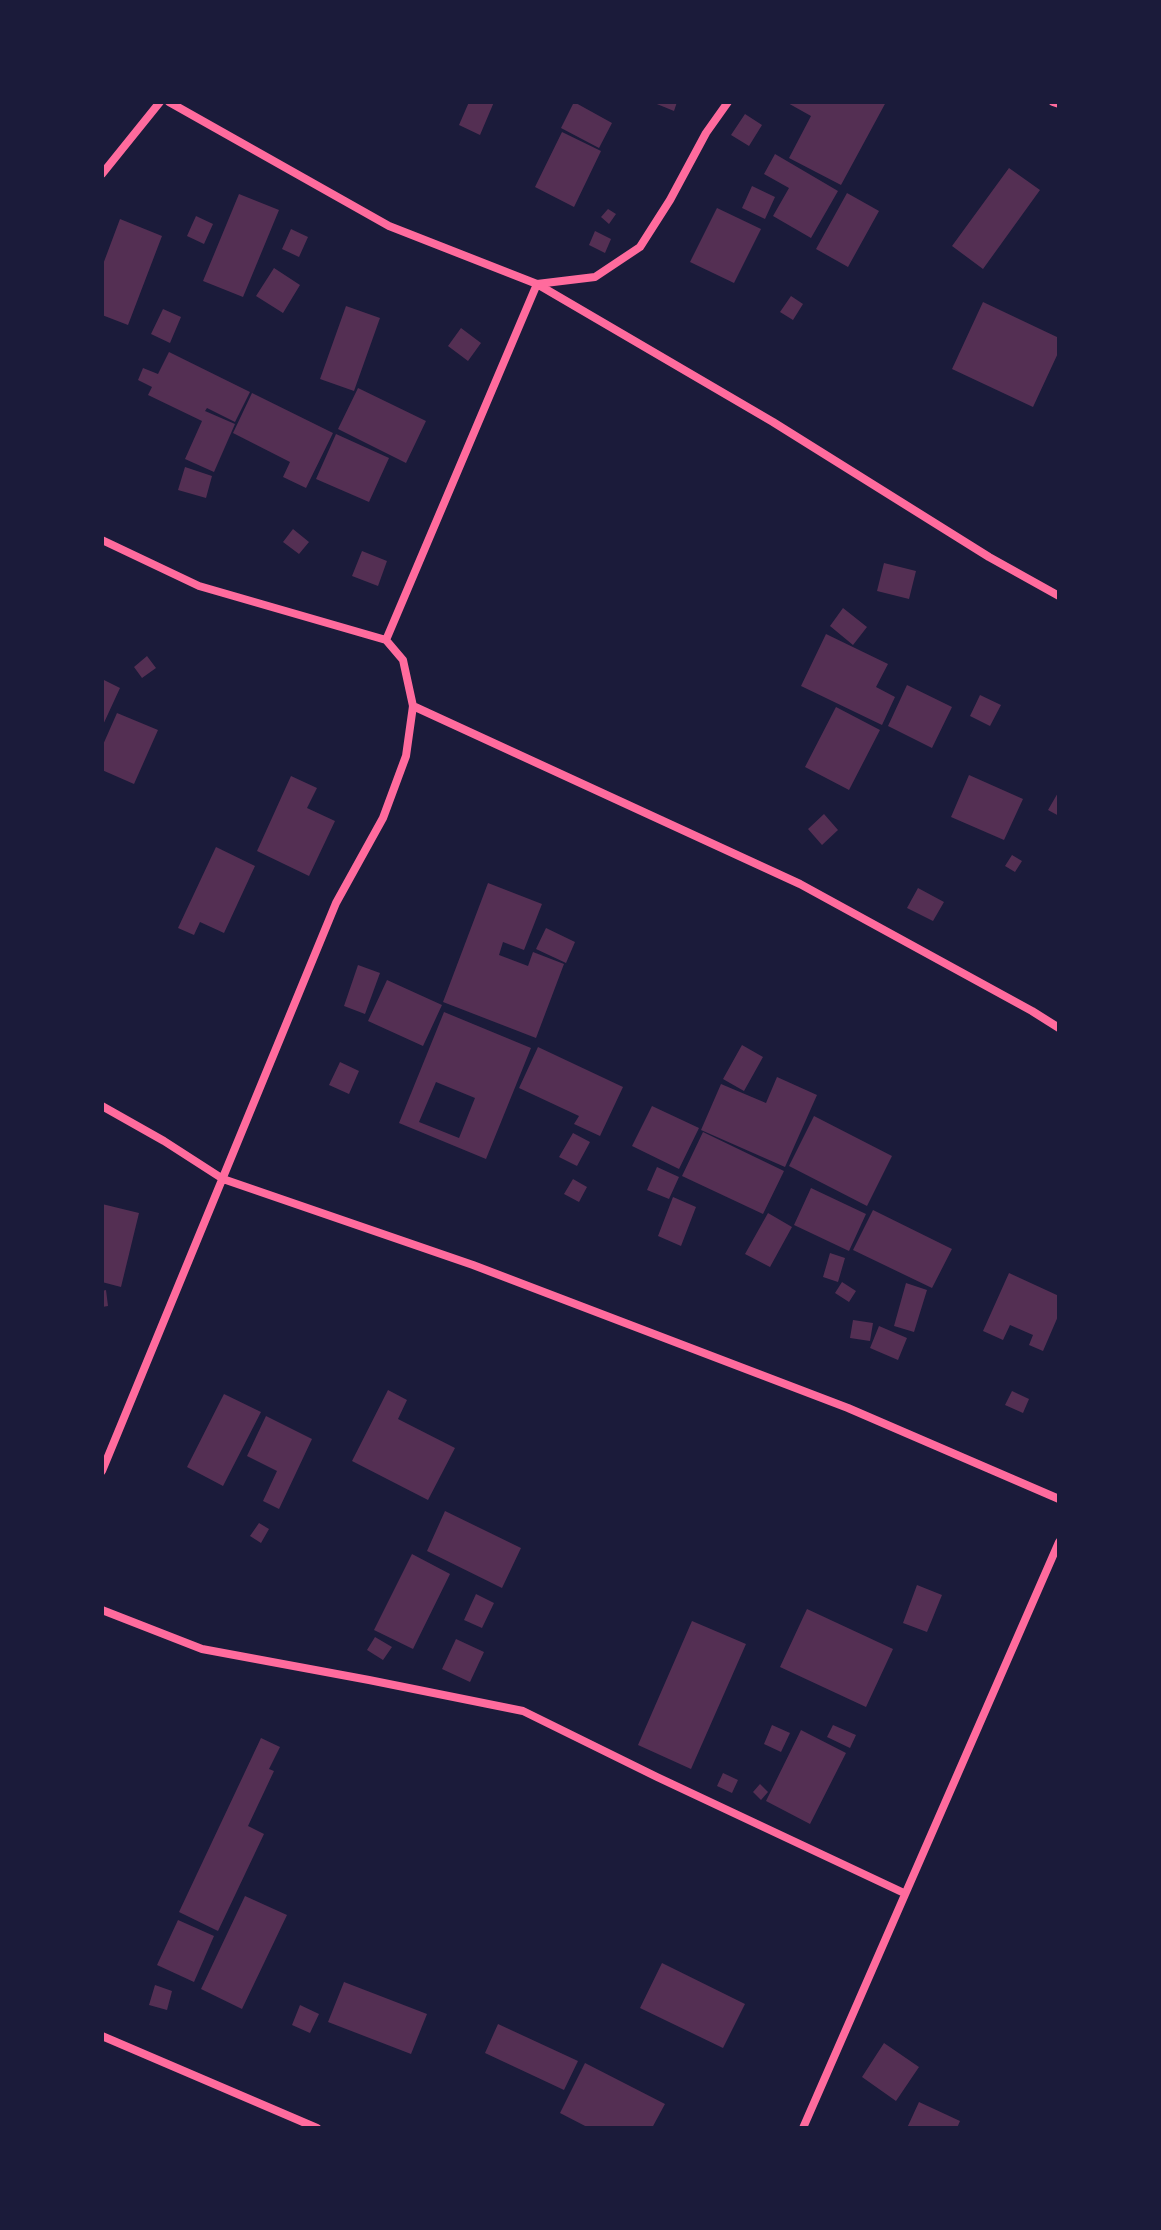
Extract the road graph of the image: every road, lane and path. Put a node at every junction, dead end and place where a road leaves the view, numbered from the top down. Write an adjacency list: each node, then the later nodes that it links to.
1 (160, 102): 6 (street)
2 (169, 102): 7 (street)
3 (728, 102): 7 (street)
4 (1053, 102): 5 (street)
5 (1059, 104)
6 (102, 174)
7 (537, 284): 9 (street); 10 (street)
8 (102, 540): 10 (street)
9 (1059, 596)
10 (386, 640): 11 (street)
11 (413, 706): 12 (street); 14 (street)
12 (1059, 1028)
13 (102, 1106): 14 (street)
14 (223, 1179): 15 (street); 16 (street)
15 (102, 1471)
16 (1059, 1499)
17 (1059, 1542): 19 (street)
18 (102, 1610): 19 (street)
19 (904, 1893): 22 (street)
20 (102, 2036): 21 (street)
21 (317, 2128)
22 (803, 2128)

